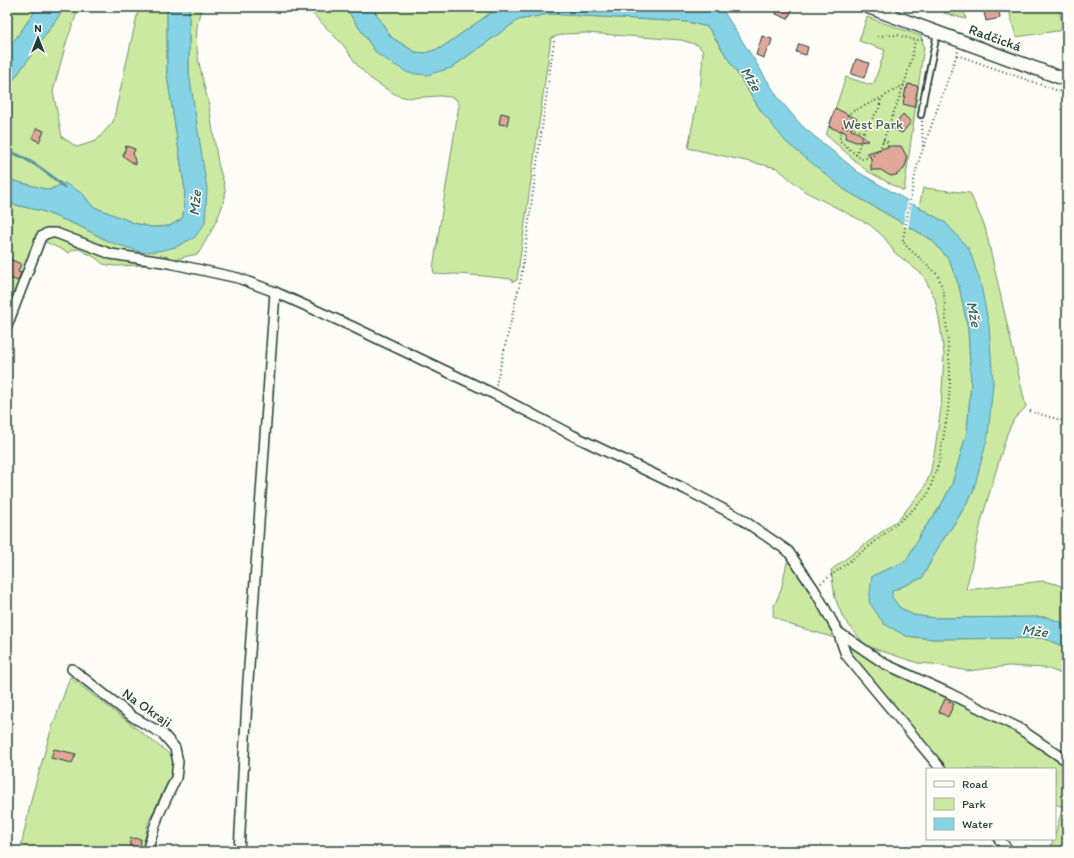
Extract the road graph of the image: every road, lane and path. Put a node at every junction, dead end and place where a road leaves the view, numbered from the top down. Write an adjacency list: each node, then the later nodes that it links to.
1 (868, 7): 2 (street, Radčická)
2 (881, 9): 3 (street, Radčická)
3 (937, 32): 8 (street, Radčická); 12 (lane)
4 (878, 36): 5 (path)
5 (915, 40): 6 (path); 9 (path)
6 (922, 40)
7 (554, 41): 21 (path)
8 (1067, 80)
9 (904, 85): 11 (path); 15 (path)
10 (1067, 94): 17 (path)
11 (881, 98): 13 (path); 14 (path)
12 (922, 115): 17 (path)
13 (843, 126): 14 (path); 18 (path)
14 (864, 132): 18 (path)
15 (883, 140): 16 (path); 18 (path)
16 (888, 147)
17 (923, 149): 24 (path)
18 (856, 155)
19 (275, 292): 20 (street); 21 (street); 31 (street)
20 (7, 326)
21 (494, 394): 24 (street)
22 (1030, 411): 23 (path)
23 (1067, 422)
24 (814, 589): 25 (street)
25 (838, 632): 27 (street); 28 (street)
26 (72, 669): 30 (street, Na Okraji)
27 (1067, 760)
28 (940, 768)
29 (1000, 840): 32 (street)
30 (147, 851)
31 (239, 851)
32 (1009, 851)

